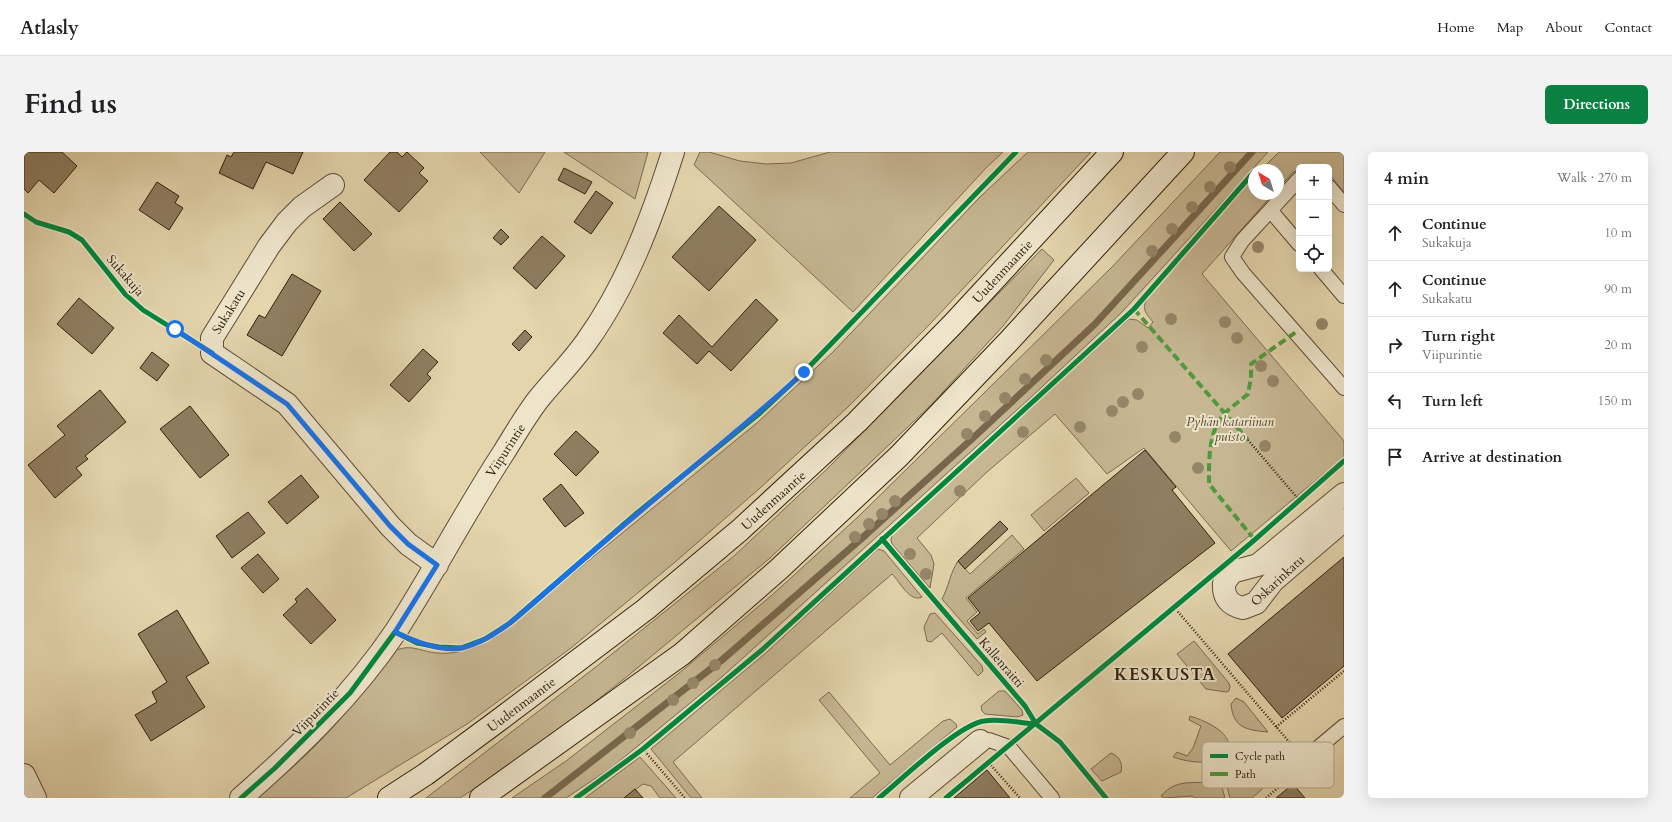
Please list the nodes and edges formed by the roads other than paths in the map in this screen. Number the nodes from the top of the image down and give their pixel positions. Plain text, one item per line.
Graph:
1 (673, 152) edge
2 (1112, 152) edge
3 (1183, 152) edge
4 (1296, 181) edge
5 (333, 185) dead end
6 (1332, 191) edge
7 (1344, 205) edge
8 (1271, 211) junction
9 (1296, 240) edge
10 (1324, 272) edge
11 (1344, 296) edge
12 (1344, 388) edge
13 (1344, 494) edge
14 (1344, 520) edge
15 (437, 565) junction
16 (1344, 726) edge
17 (980, 742) joint
18 (1326, 742) edge
19 (24, 775) edge
20 (35, 798) edge
21 (241, 798) edge
22 (389, 798) edge
23 (481, 798) edge
24 (911, 798) edge
25 (1052, 798) edge

1 - 15 main road, Viipurintie
2 - 22 main road, Uudenmaantie
3 - 23 main road
4 - 8 lane
5 - 15 main road, Sukakatu
6 - 7 lane
8 - 9 lane
8 - 12 lane
10 - 11 lane
13 - 14 main road, Oskarinkatu
15 - 21 main road, Viipurintie
16 - 18 lane
17 - 24 main road
17 - 25 lane
19 - 20 main road

